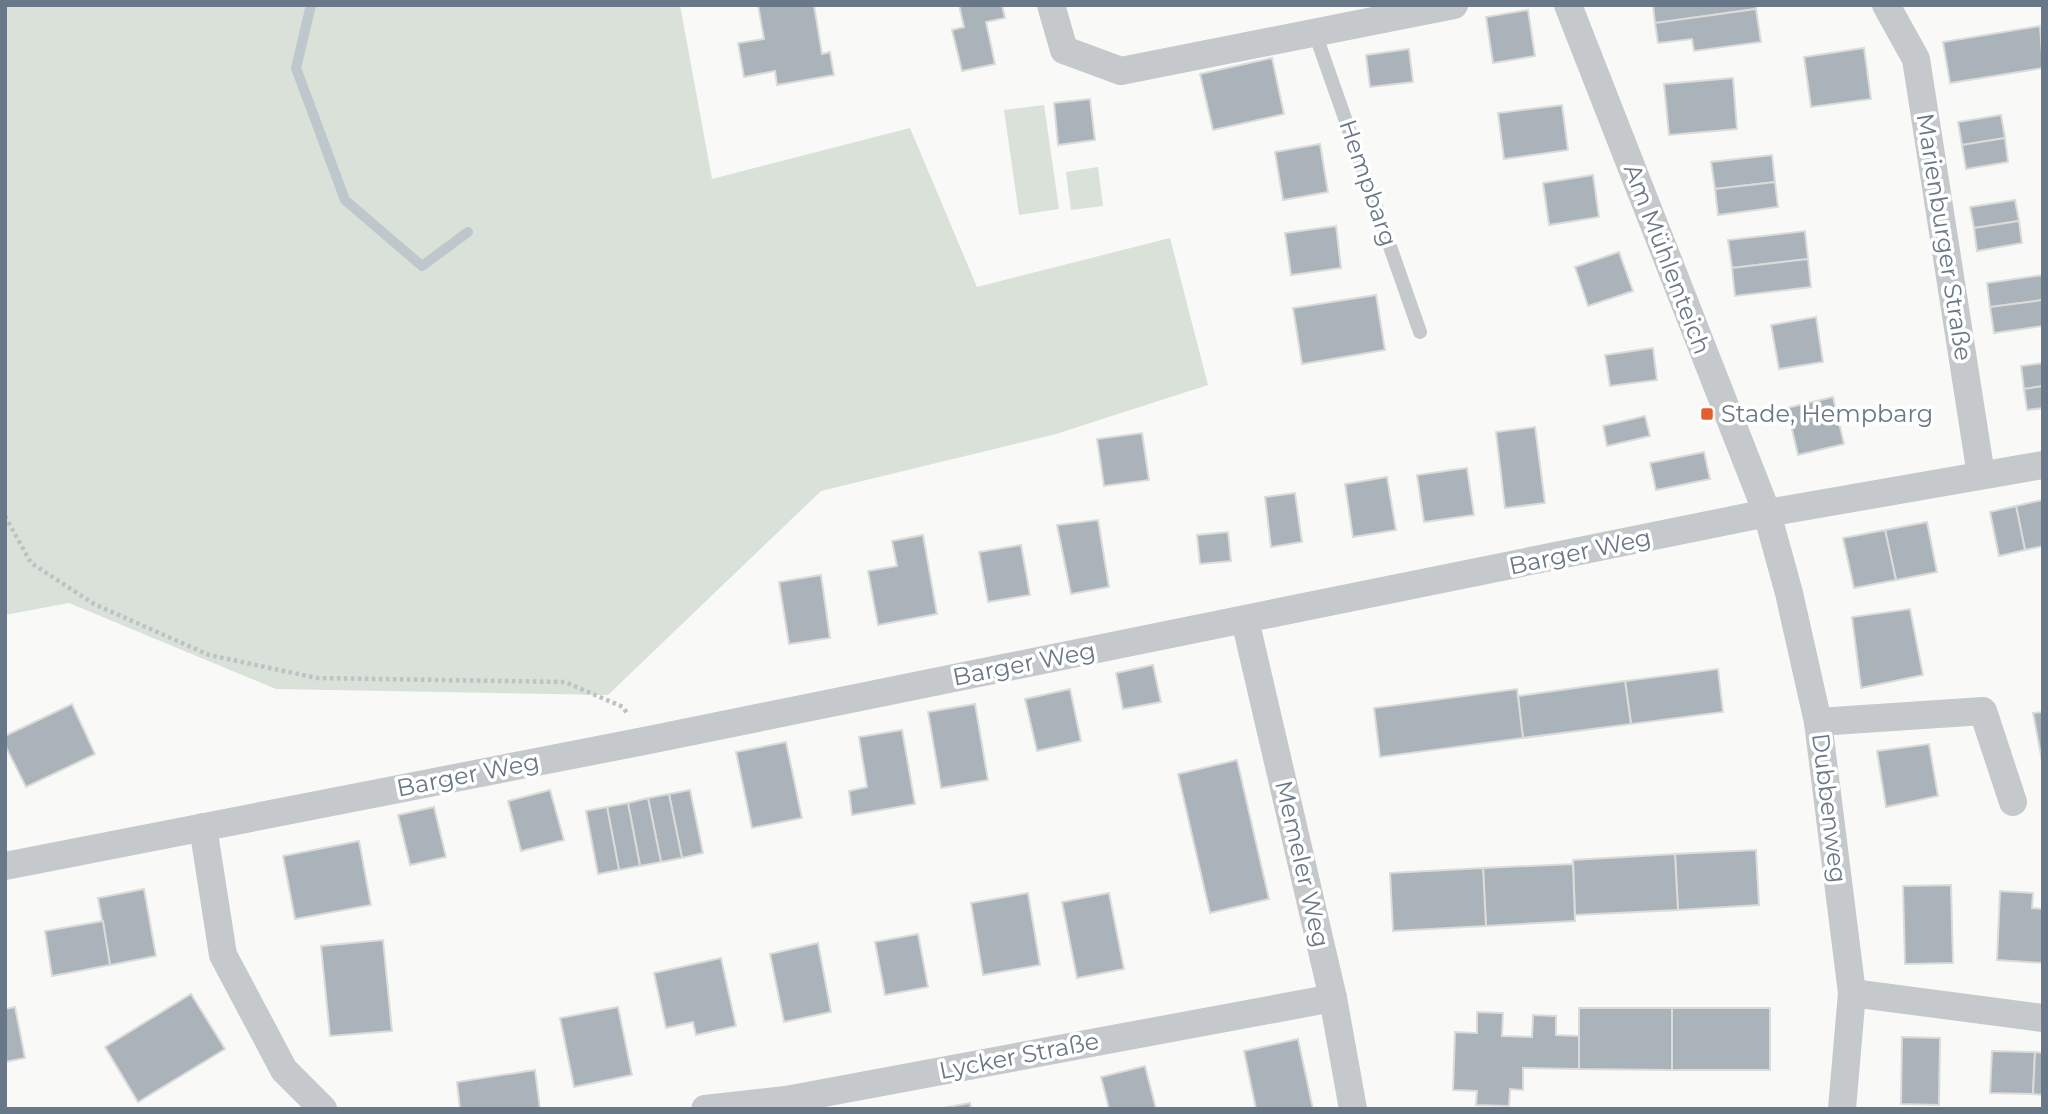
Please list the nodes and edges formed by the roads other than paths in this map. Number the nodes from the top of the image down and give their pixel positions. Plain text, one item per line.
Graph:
1 (1051, 5) edge
2 (1454, 5) edge
3 (1568, 5) edge
4 (1886, 5) edge
5 (1315, 33) junction
6 (1420, 332) dead end
7 (2043, 465) edge
8 (1981, 475) junction
9 (1767, 513) junction
10 (1245, 620) junction
11 (1818, 722) junction
12 (2013, 802) dead end
13 (203, 827) junction
14 (5, 866) edge
15 (1852, 993) junction
16 (1333, 998) junction
17 (2043, 1018) edge
18 (323, 1109) edge
19 (705, 1109) edge
20 (1353, 1109) edge
21 (1842, 1109) edge

1 - 5 street
2 - 5 street
3 - 9 street, Am Mühlenteich
4 - 8 street, Marienburger Straße
5 - 6 lane, Hempbarg
7 - 8 street, Barger Weg
8 - 9 street, Barger Weg
9 - 10 street, Barger Weg
9 - 11 street, Dubbenweg
10 - 13 street, Barger Weg
10 - 16 street, Memeler Weg
11 - 12 street
11 - 15 street, Dubbenweg
13 - 14 street, Barger Weg
13 - 18 street
15 - 17 street
15 - 21 street, Dubbenweg
16 - 19 street, Lycker Straße
16 - 20 street, Memeler Weg

